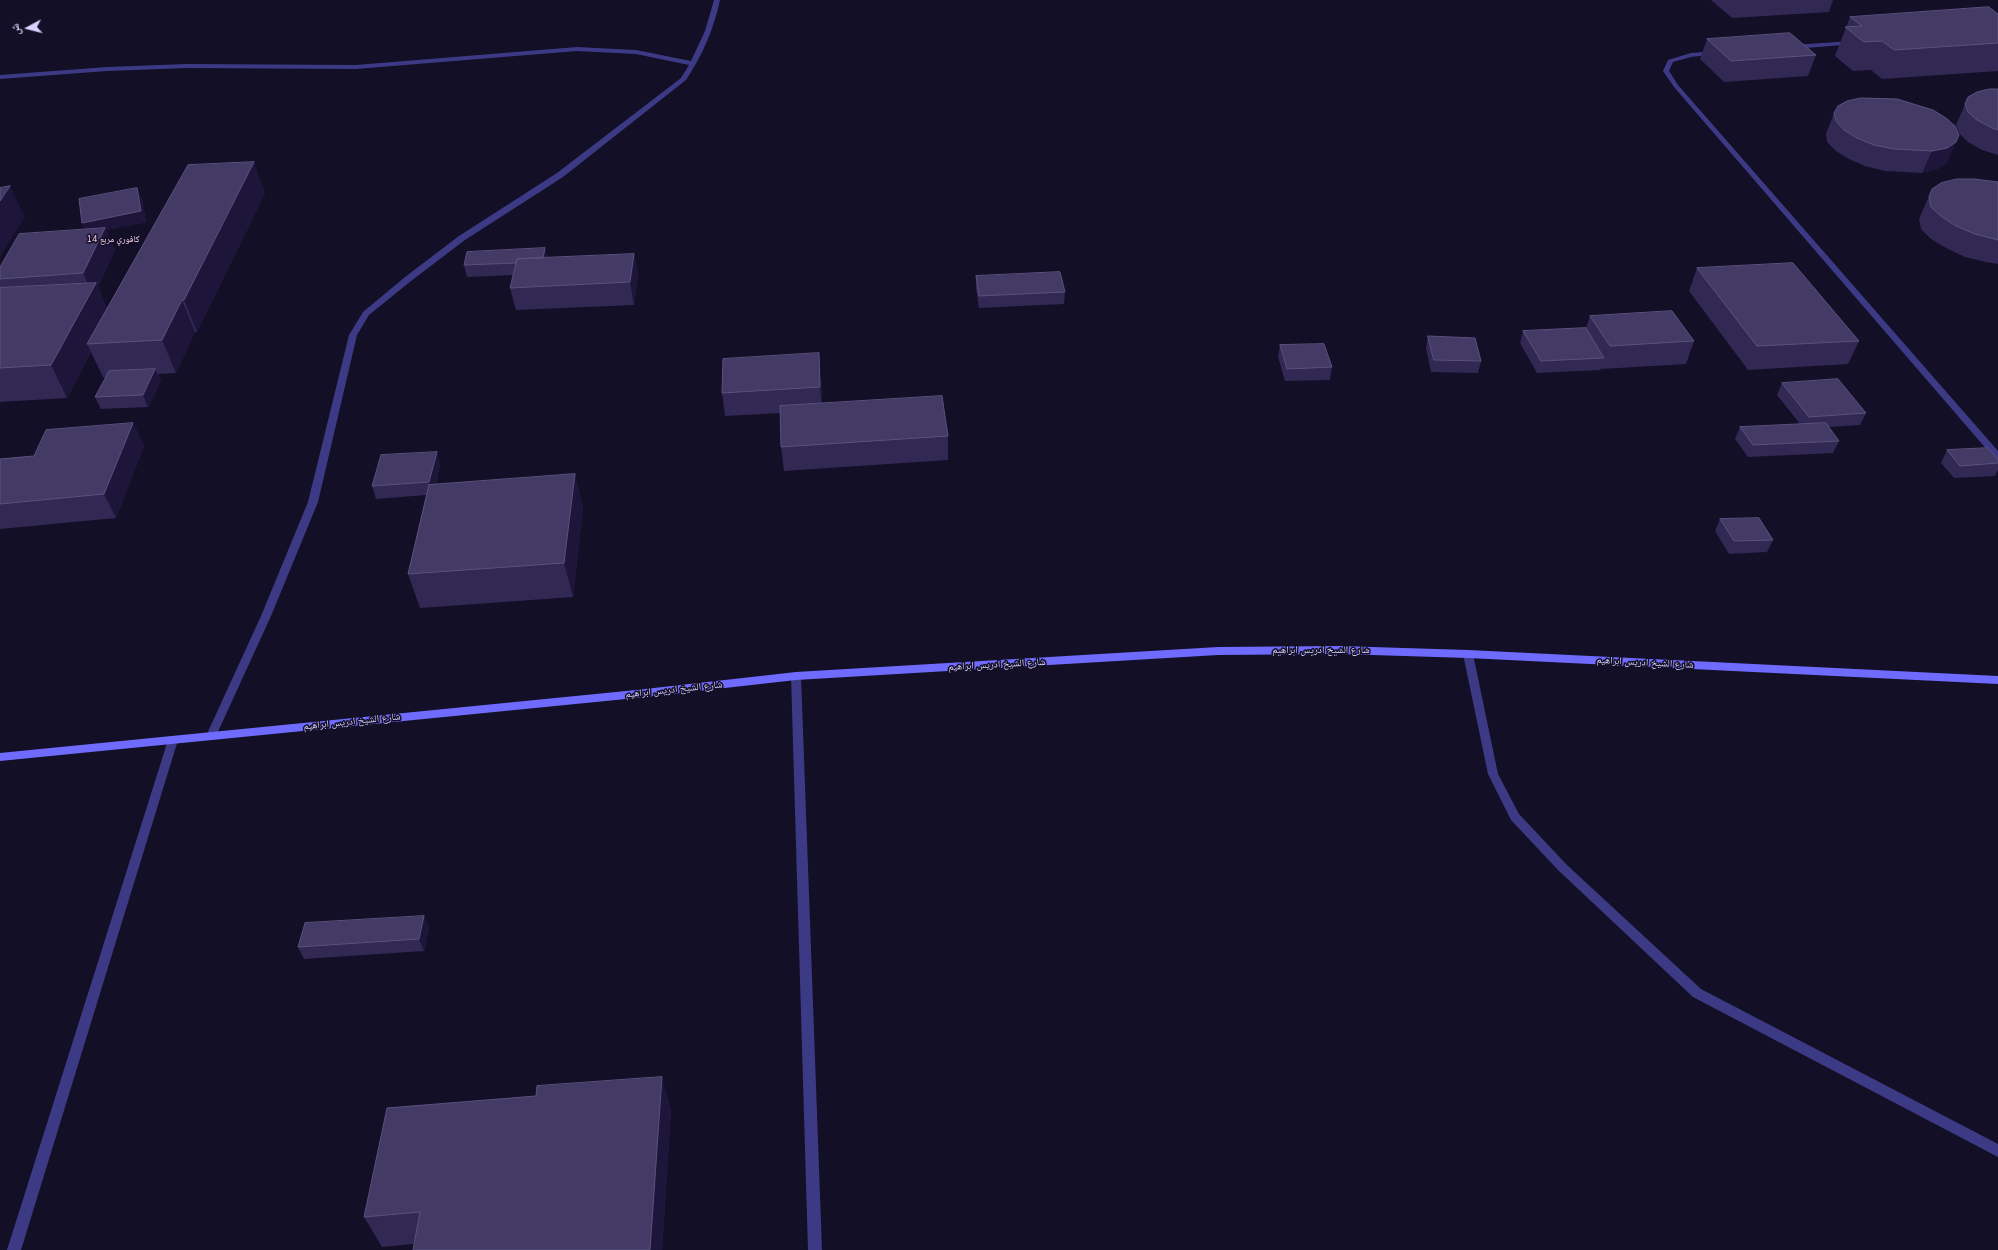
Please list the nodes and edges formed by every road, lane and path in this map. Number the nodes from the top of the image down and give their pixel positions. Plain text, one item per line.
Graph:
1 (717, 0) edge
2 (1858, 42) edge
3 (1786, 48) edge
4 (1722, 52) edge
5 (694, 64) junction
6 (0, 77) edge
7 (1998, 457) edge
8 (1468, 654) junction
9 (796, 676) junction
10 (1998, 680) edge
11 (210, 736) junction
12 (173, 740) junction
13 (0, 756) edge
14 (1998, 1151) edge
15 (14, 1250) edge
16 (815, 1250) edge

1 - 5 street
2 - 3 street
4 - 7 street
5 - 6 street
5 - 11 street
8 - 9 street, شارع الشيخ ادريس ابراهيم
8 - 10 street, شارع الشيخ ادريس ابراهيم
8 - 14 street
9 - 11 street, شارع الشيخ ادريس ابراهيم
9 - 16 street
11 - 12 street, شارع الشيخ ادريس ابراهيم
12 - 13 street, شارع الشيخ ادريس ابراهيم
12 - 15 street

